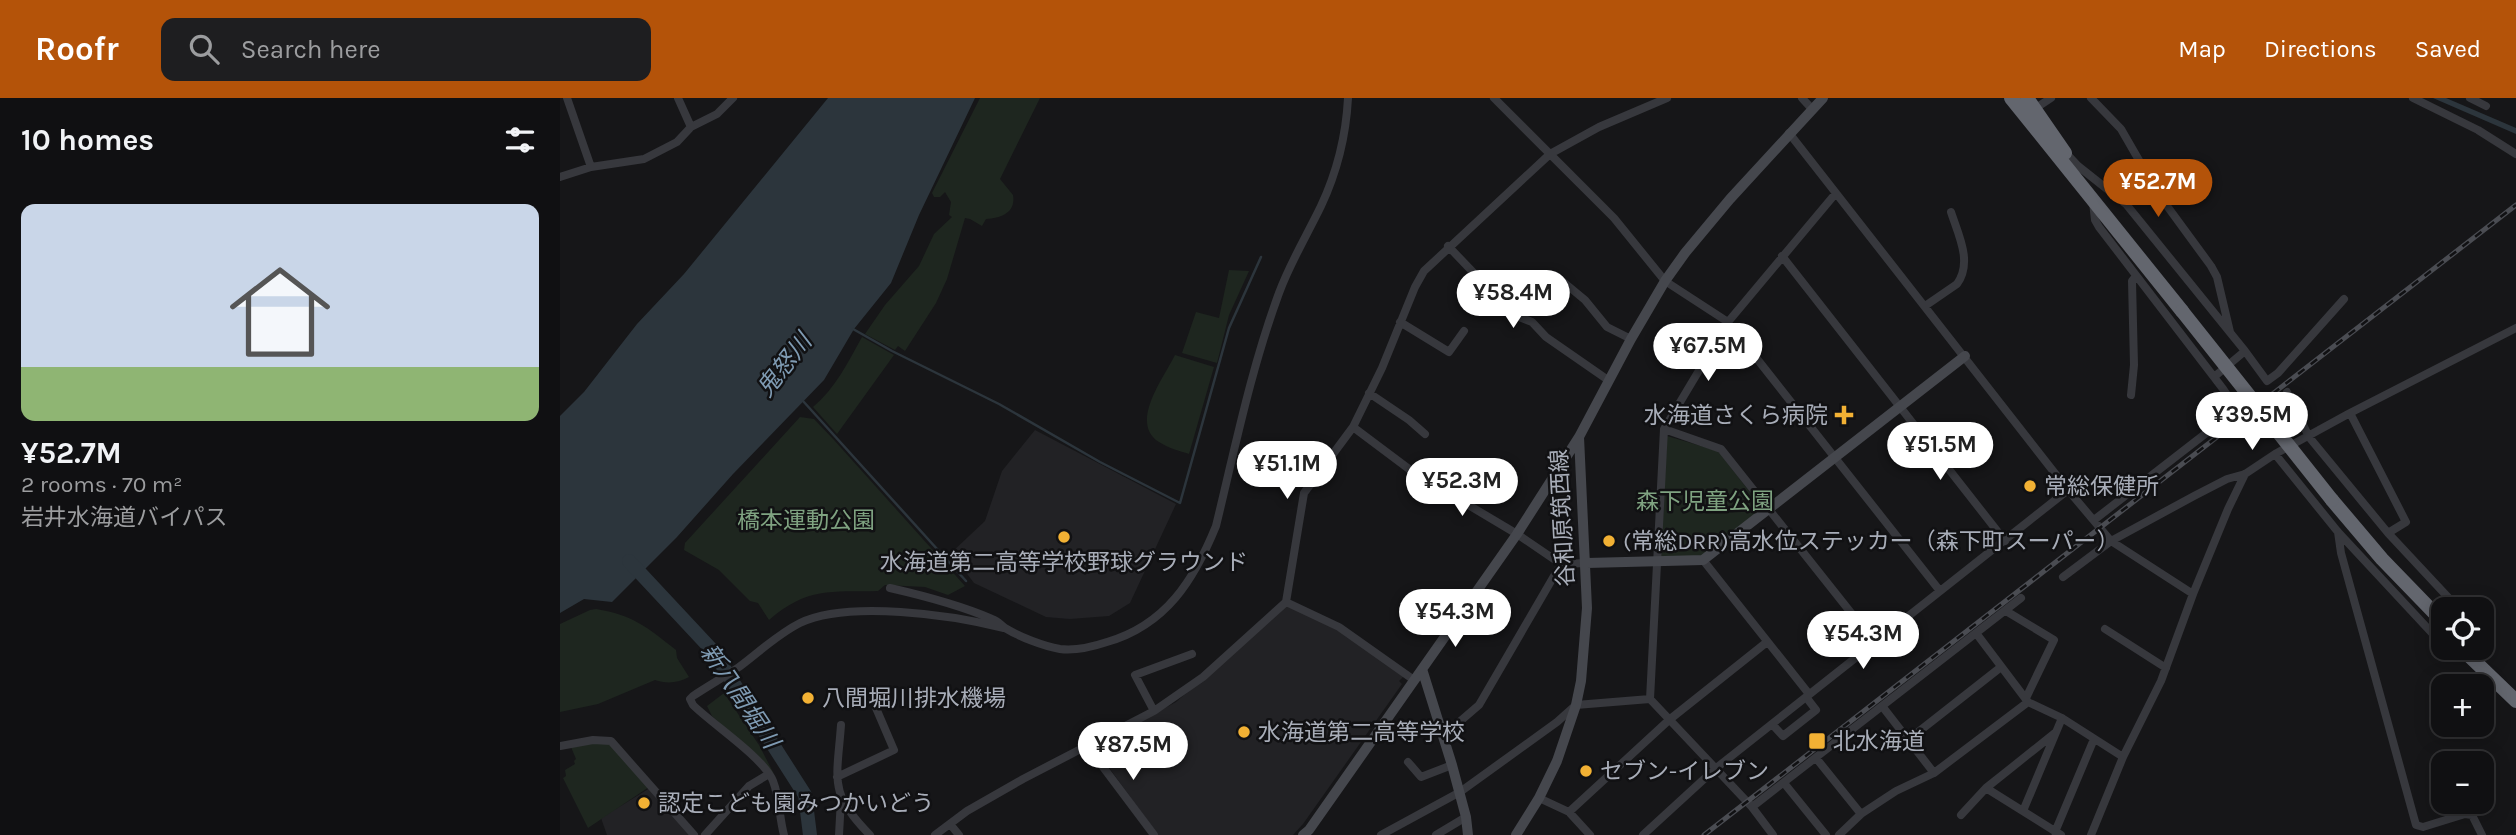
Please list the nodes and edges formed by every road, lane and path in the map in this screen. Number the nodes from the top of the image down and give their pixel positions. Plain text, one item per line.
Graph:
1 (567, 98) edge
2 (678, 98) edge
3 (733, 98) edge
4 (1348, 98) edge
5 (1494, 98) edge
6 (1667, 98) edge
7 (1802, 98) edge
8 (1823, 98) edge
9 (2011, 98) edge
10 (2051, 98) edge
11 (2091, 98) edge
12 (2413, 98) edge
13 (2470, 98) edge
14 (2486, 106) dead end
15 (2029, 108) edge
16 (1812, 109) junction
17 (691, 127) junction
18 (1789, 132) junction
19 (2062, 148) junction
20 (1550, 154) junction
21 (2516, 154) edge
22 (591, 167) junction
23 (560, 177) edge
24 (1836, 193) junction
25 (2092, 199) junction
26 (1951, 212) dead end
27 (2105, 215) junction
28 (1448, 246) junction
29 (1782, 256) junction
30 (1556, 276) dead end
31 (2136, 276) junction
32 (1665, 281) junction
33 (2344, 299) dead end
34 (1924, 306) junction
35 (1400, 322) junction
36 (1728, 322) junction
37 (2516, 328) edge
38 (1464, 331) dead end
39 (2231, 335) junction
40 (1631, 339) junction
41 (2245, 351) junction
42 (1965, 356) junction
43 (2214, 377) junction
44 (1608, 380) junction
45 (2287, 392) dead end
46 (1369, 393) junction
47 (2131, 395) dead end
48 (1899, 406) junction
49 (2350, 413) junction
50 (1353, 428) junction
51 (1664, 429) junction
52 (1425, 434) dead end
53 (1579, 437) junction
54 (2309, 437) junction
55 (2274, 454) junction
56 (1835, 457) junction
57 (2245, 474) junction
58 (2068, 489) junction
59 (1769, 510) junction
60 (2094, 520) junction
61 (2338, 532) junction
62 (2388, 533) junction
63 (1517, 534) junction
64 (2005, 541) junction
65 (2111, 541) junction
66 (1703, 560) junction
67 (1587, 563) junction
68 (1658, 563) junction
69 (1561, 564) junction
70 (2063, 577) dead end
71 (2404, 583) junction
72 (890, 588) dead end
73 (1940, 591) junction
74 (2193, 594) junction
75 (2448, 597) edge
76 (2021, 598) dead end
77 (1286, 602) junction
78 (2431, 610) edge
79 (2006, 611) junction
80 (2431, 614) edge
81 (1006, 629) junction
82 (2105, 629) dead end
83 (2431, 632) edge
84 (1976, 633) junction
85 (1767, 642) junction
86 (1875, 643) junction
87 (1192, 654) dead end
88 (2475, 660) edge
89 (2478, 660) edge
90 (2001, 667) junction
91 (2165, 668) junction
92 (1422, 669) junction
93 (1414, 680) junction
94 (2516, 689) edge
95 (1808, 696) junction
96 (1650, 699) junction
97 (2027, 700) junction
98 (873, 701) dead end
99 (2516, 701) edge
100 (1576, 705) junction
101 (1882, 706) junction
102 (1154, 711) junction
103 (2062, 718) junction
104 (1669, 720) junction
105 (1772, 724) junction
106 (841, 725) dead end
107 (2055, 733) junction
108 (1443, 736) junction
109 (2094, 739) junction
110 (1908, 740) junction
111 (560, 746) edge
112 (1088, 747) junction
113 (2123, 757) junction
114 (1816, 758) junction
115 (1408, 762) dead end
116 (1452, 765) junction
117 (1715, 769) junction
118 (1934, 773) junction
119 (769, 774) junction
120 (837, 777) junction
121 (1784, 783) junction
122 (1986, 788) junction
123 (1460, 792) junction
124 (1539, 798) junction
125 (841, 799) junction
126 (1752, 807) junction
127 (2023, 811) junction
128 (1569, 812) junction
129 (1861, 814) junction
130 (1961, 815) dead end
131 (1466, 817) junction
132 (950, 824) junction
133 (1308, 833) edge
134 (2058, 833) edge
135 (694, 835) edge
136 (705, 835) edge
137 (784, 835) edge
138 (839, 835) edge
139 (870, 835) edge
140 (935, 835) edge
141 (959, 835) edge
142 (1154, 835) edge
143 (1381, 835) edge
144 (1436, 835) edge
145 (1468, 835) edge
146 (1516, 835) edge
147 (1590, 835) edge
148 (1643, 835) edge
149 (1773, 835) edge
150 (1826, 835) edge
151 (1839, 835) edge
152 (2091, 835) edge
153 (2483, 835) edge

1 - 22 street
2 - 17 street
3 - 17 street
4 - 81 street
5 - 20 street
6 - 20 street
7 - 16 street
8 - 16 street, 谷和原筑西線
9 - 15 highway
10 - 15 street
11 - 39 street
12 - 21 street
13 - 14 street
15 - 19 highway
15 - 25 highway
16 - 18 street, 谷和原筑西線
17 - 22 street
18 - 24 street
18 - 32 street, 谷和原筑西線
19 - 27 highway
19 - 39 street
20 - 28 street
20 - 32 street
22 - 23 street
24 - 29 street
24 - 34 street
25 - 27 highway
25 - 31 street
26 - 34 street
27 - 71 highway, bridge
28 - 35 street
28 - 44 street
29 - 36 street
29 - 48 street
30 - 40 street
31 - 43 street
31 - 47 street
32 - 36 street
32 - 40 street, 谷和原筑西線
33 - 41 street
34 - 42 street
35 - 38 street
35 - 46 street
36 - 51 street
36 - 56 street
37 - 49 street
39 - 41 street
40 - 44 street, 谷和原筑西線
41 - 43 street
42 - 48 street
42 - 58 street
43 - 60 street
44 - 53 street, 谷和原筑西線
45 - 54 street
46 - 50 street
46 - 52 street
48 - 56 street
48 - 64 street
49 - 54 street
49 - 62 street
50 - 63 street
50 - 77 street
51 - 59 street
51 - 68 street
53 - 63 street
53 - 67 street, 谷和原筑西線
54 - 55 street
54 - 62 street
55 - 57 street
55 - 61 street
56 - 59 street
56 - 73 street
57 - 65 street
57 - 74 street
58 - 60 street
58 - 64 street
59 - 66 street
59 - 86 street
60 - 65 street
61 - 83 street
61 - 153 street
62 - 75 street
63 - 69 street
63 - 92 street
64 - 73 street
65 - 70 street
65 - 74 street
66 - 68 street
66 - 85 street
67 - 68 street
67 - 69 street
67 - 100 street, 谷和原筑西線
68 - 96 street
69 - 108 street
71 - 78 highway
71 - 80 highway
72 - 81 street
73 - 86 street
74 - 91 street
76 - 79 street
77 - 93 street
77 - 102 street
79 - 84 street
79 - 97 street
81 - 119 street
82 - 91 street
84 - 90 street
84 - 101 street
85 - 95 street
85 - 104 street
86 - 95 street
87 - 102 street
88 - 99 highway
89 - 94 highway
90 - 97 street
90 - 110 street
91 - 113 street
92 - 93 street
92 - 108 street
93 - 133 street
95 - 105 street
95 - 105 street
96 - 100 street
96 - 104 street
97 - 103 street
97 - 118 street
98 - 120 street
100 - 123 street
100 - 124 street, 谷和原筑西線
101 - 110 street
101 - 114 street
102 - 112 street
103 - 107 street
103 - 109 street
104 - 117 street
104 - 128 street
105 - 117 street
106 - 120 street
107 - 122 street
107 - 127 street
108 - 116 street
109 - 113 street
109 - 134 street
110 - 118 street
111 - 135 street
112 - 132 street
112 - 142 street
113 - 152 street
114 - 121 street
114 - 129 street
115 - 116 street
116 - 123 street
117 - 126 street
117 - 148 street
118 - 129 street
119 - 136 street
119 - 137 street
120 - 125 street
121 - 126 street
121 - 150 street
122 - 127 street
122 - 130 street
123 - 131 street
123 - 143 street
124 - 128 street
124 - 146 street, 谷和原筑西線
125 - 138 street
125 - 139 street
126 - 149 street
127 - 134 street
128 - 147 street
129 - 151 street
131 - 144 street
131 - 145 street
132 - 140 street
132 - 141 street

